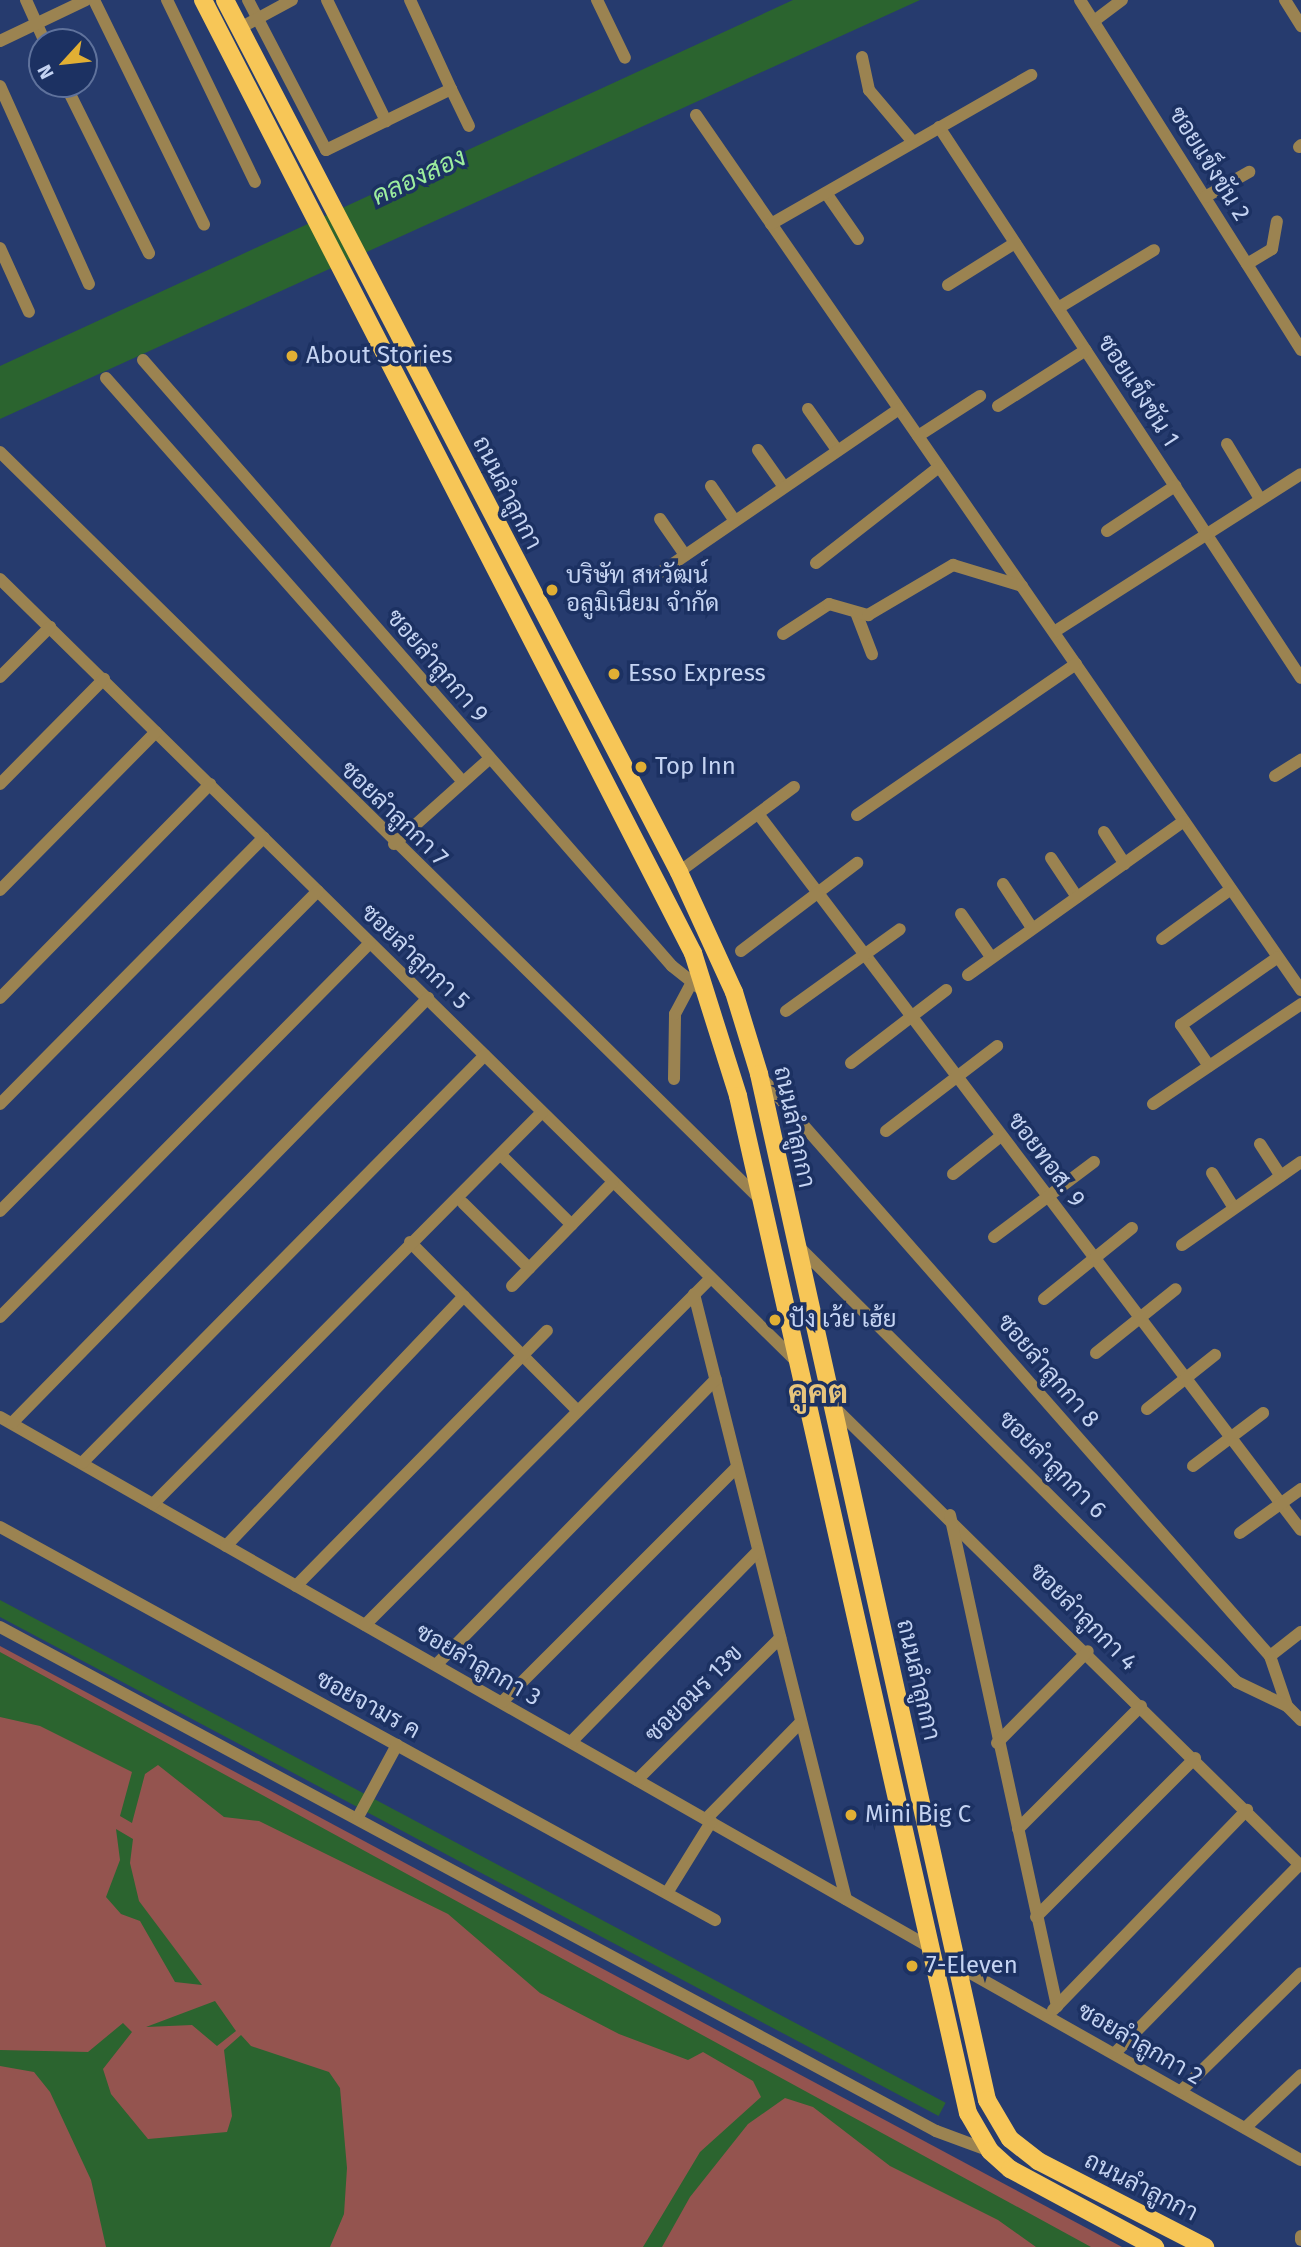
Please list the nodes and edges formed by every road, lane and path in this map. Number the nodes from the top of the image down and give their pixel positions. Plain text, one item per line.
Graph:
1 (26, 0) edge
2 (86, 0) edge
3 (94, 0) edge
4 (167, 0) edge
5 (203, 0) edge
6 (225, 0) edge
7 (248, 0) edge
8 (292, 0) edge
9 (327, 0) edge
10 (410, 0) edge
11 (597, 0) edge
12 (1080, 0) edge
13 (1122, 0) edge
14 (1285, 0) edge
15 (257, 18) junction
16 (1094, 21) junction
17 (37, 24) junction
18 (1301, 26) edge
19 (39, 28) edge
20 (240, 28) junction
21 (0, 41) edge
22 (862, 57) dead end
23 (625, 58) dead end
24 (1031, 75) dead end
25 (0, 86) edge
26 (451, 89) junction
27 (72, 98) edge
28 (696, 115) dead end
29 (386, 121) junction
30 (469, 126) dead end
31 (939, 127) junction
32 (914, 142) junction
33 (1249, 172) dead end
34 (255, 182) dead end
35 (826, 192) junction
36 (1205, 197) junction
37 (1277, 221) dead end
38 (771, 223) junction
39 (204, 225) dead end
40 (858, 239) dead end
41 (1015, 243) junction
42 (0, 248) edge
43 (1154, 250) dead end
44 (149, 253) dead end
45 (1247, 264) junction
46 (89, 284) dead end
47 (947, 285) dead end
48 (1058, 308) junction
49 (29, 312) dead end
50 (1301, 349) edge
51 (1086, 351) junction
52 (144, 360) dead end
53 (106, 379) dead end
54 (980, 396) dead end
55 (998, 406) dead end
56 (808, 409) dead end
57 (899, 409) junction
58 (918, 436) junction
59 (1227, 444) dead end
60 (758, 450) dead end
61 (836, 450) junction
62 (0, 452) edge
63 (939, 467) junction
64 (1301, 474) edge
65 (711, 486) dead end
66 (784, 486) junction
67 (1175, 486) junction
68 (1260, 499) junction
69 (660, 519) dead end
70 (735, 521) junction
71 (1107, 531) dead end
72 (1206, 534) junction
73 (685, 555) junction
74 (816, 563) dead end
75 (661, 572) dead end
76 (0, 579) edge
77 (1022, 586) junction
78 (857, 615) junction
79 (50, 627) junction
80 (1054, 632) junction
81 (783, 634) dead end
82 (872, 654) dead end
83 (1076, 664) junction
84 (0, 677) edge
85 (1301, 678) edge
86 (104, 679) junction
87 (156, 732) junction
88 (489, 759) junction
89 (1301, 760) edge
90 (1275, 776) dead end
91 (463, 782) junction
92 (0, 784) edge
93 (210, 785) junction
94 (794, 787) dead end
95 (635, 790) junction
96 (616, 802) junction
97 (759, 814) junction
98 (857, 815) dead end
99 (1184, 821) junction
100 (1104, 832) dead end
101 (264, 837) junction
102 (394, 844) junction
103 (1051, 858) dead end
104 (857, 863) dead end
105 (1125, 864) junction
106 (680, 872) junction
107 (1003, 884) dead end
108 (1231, 889) junction
109 (0, 890) edge
110 (318, 891) junction
111 (818, 892) junction
112 (1077, 897) junction
113 (961, 914) dead end
114 (1032, 928) junction
115 (900, 929) dead end
116 (1162, 939) dead end
117 (370, 943) junction
118 (741, 951) dead end
119 (864, 956) junction
120 (991, 957) junction
121 (1278, 957) junction
122 (968, 975) dead end
123 (699, 988) junction
124 (946, 990) dead end
125 (1301, 990) edge
126 (0, 998) edge
127 (428, 998) junction
128 (1301, 1004) edge
129 (786, 1010) dead end
130 (911, 1017) junction
131 (997, 1046) dead end
132 (485, 1055) junction
133 (851, 1063) dead end
134 (1209, 1066) junction
135 (759, 1074) junction
136 (957, 1077) junction
137 (674, 1079) dead end
138 (0, 1104) edge
139 (1153, 1104) dead end
140 (542, 1112) junction
141 (886, 1131) dead end
142 (1001, 1136) junction
143 (1260, 1144) dead end
144 (504, 1158) dead end
145 (1301, 1162) edge
146 (1094, 1163) dead end
147 (1212, 1173) dead end
148 (953, 1174) dead end
149 (1281, 1176) junction
150 (612, 1182) junction
151 (1047, 1197) junction
152 (762, 1202) junction
153 (463, 1203) dead end
154 (1234, 1208) junction
155 (0, 1211) edge
156 (572, 1225) junction
157 (1132, 1228) dead end
158 (994, 1237) dead end
159 (410, 1242) junction
160 (794, 1242) junction
161 (1182, 1245) dead end
162 (1094, 1259) junction
163 (529, 1268) junction
164 (710, 1279) junction
165 (512, 1286) dead end
166 (1176, 1289) dead end
167 (694, 1294) junction
168 (464, 1296) junction
169 (1044, 1298) dead end
170 (0, 1317) edge
171 (1139, 1318) junction
172 (547, 1331) dead end
173 (1096, 1353) dead end
174 (1215, 1354) dead end
175 (525, 1356) junction
176 (800, 1365) junction
177 (716, 1379) junction
178 (1185, 1379) junction
179 (830, 1403) junction
180 (1147, 1409) dead end
181 (578, 1411) junction
182 (1264, 1413) dead end
183 (6, 1420) edge
184 (1229, 1437) junction
185 (82, 1463) junction
186 (1193, 1466) dead end
187 (737, 1467) junction
188 (1301, 1489) edge
189 (1280, 1503) junction
190 (153, 1504) junction
191 (950, 1515) junction
192 (0, 1527) edge
193 (1301, 1530) edge
194 (1240, 1533) dead end
195 (226, 1546) junction
196 (758, 1551) junction
197 (296, 1586) junction
198 (365, 1625) junction
199 (0, 1627) edge
200 (1301, 1633) edge
201 (780, 1638) junction
202 (1088, 1651) junction
203 (1270, 1656) junction
204 (436, 1665) junction
205 (502, 1702) junction
206 (1141, 1706) junction
207 (1287, 1706) junction
208 (1301, 1720) edge
209 (800, 1723) junction
210 (571, 1742) junction
211 (997, 1742) junction
212 (397, 1745) junction
213 (1195, 1758) junction
214 (638, 1780) junction
215 (1247, 1810) junction
216 (361, 1811) junction
217 (708, 1821) junction
218 (1018, 1829) junction
219 (1300, 1865) edge
220 (667, 1893) junction
221 (846, 1899) junction
222 (1036, 1917) junction
223 (715, 1920) dead end
224 (934, 1949) junction
225 (958, 1966) junction
226 (1301, 1973) edge
227 (1052, 2011) junction
228 (1115, 2053) junction
229 (1301, 2074) edge
230 (1181, 2091) junction
231 (1245, 2128) junction
232 (990, 2151) junction
233 (1301, 2160) edge
234 (1154, 2247) edge
235 (1205, 2247) edge

1 - 17 street
2 - 17 street
3 - 39 street
4 - 34 street
5 - 96 main road, ถนนลำลูกกา
6 - 20 main road, ถนนลำลูกกา
7 - 15 street
8 - 15 street
9 - 29 street
10 - 26 street
11 - 23 street
12 - 16 street, ซอยแข็งขัน 2
13 - 16 street
14 - 18 street
15 - 20 street
15 - 29 street
16 - 36 street, ซอยแข็งขัน 2
17 - 19 street
17 - 21 street
20 - 95 main road, ถนนลำลูกกา
22 - 32 street
24 - 31 street
25 - 46 street
26 - 29 street
26 - 30 street
27 - 44 street
28 - 38 street
31 - 32 street
31 - 41 street, ซอยแข็งขัน 1
32 - 35 street
33 - 36 street
35 - 38 street
35 - 40 street
36 - 45 street, ซอยแข็งขัน 2
37 - 45 street
38 - 57 street
41 - 47 street
41 - 48 street, ซอยแข็งขัน 1
42 - 49 street
43 - 48 street
45 - 50 street, ซอยแข็งขัน 2
48 - 51 street, ซอยแข็งขัน 1
51 - 55 street
51 - 67 street, ซอยแข็งขัน 1
52 - 88 street, ซอยลำลูกกา 9
53 - 91 street
54 - 58 street
56 - 61 street
57 - 58 street
57 - 61 street
58 - 63 street
59 - 68 street
60 - 66 street
61 - 66 street
62 - 102 street, ซอยลำลูกกา 7
63 - 74 street
63 - 77 street
64 - 68 street
65 - 70 street
66 - 70 street
67 - 71 street
67 - 72 street, ซอยแข็งขัน 1
68 - 72 street
69 - 73 street
70 - 73 street
72 - 80 street
72 - 85 street, ซอยแข็งขัน 1
73 - 75 street
76 - 79 street, ซอยลำลูกกา 5
77 - 78 street
77 - 80 street
78 - 81 street
78 - 82 street
79 - 84 street
79 - 86 street, ซอยลำลูกกา 5
80 - 83 street
83 - 98 street
83 - 99 street
86 - 87 street, ซอยลำลูกกา 5
86 - 92 street
87 - 93 street, ซอยลำลูกกา 5
87 - 109 street
88 - 91 street
88 - 123 street, ซอยลำลูกกา 9
89 - 90 street
91 - 102 street
93 - 101 street, ซอยลำลูกกา 5
93 - 126 street
94 - 97 street
95 - 96 main road
95 - 106 main road, ถนนลำลูกกา
96 - 123 main road, ถนนลำลูกกา
97 - 106 street
97 - 111 street, ซอยทอส. 9
99 - 105 street
99 - 108 street
100 - 105 street
101 - 110 street, ซอยลำลูกกา 5
101 - 138 street
102 - 152 street, ซอยลำลูกกา 7
103 - 112 street
104 - 111 street
105 - 112 street
106 - 135 main road, ถนนลำลูกกา
107 - 114 street
108 - 116 street
108 - 121 street
110 - 117 street, ซอยลำลูกกา 5
110 - 155 street
111 - 118 street
111 - 119 street, ซอยทอส. 9
112 - 114 street
113 - 120 street
114 - 120 street
115 - 119 street
117 - 127 street, ซอยลำลูกกา 5
117 - 170 street
119 - 129 street
119 - 130 street, ซอยทอส. 9
120 - 122 street
121 - 125 street
121 - 134 street
123 - 137 street
123 - 152 main road, ถนนลำลูกกา
124 - 130 street
127 - 132 street, ซอยลำลูกกา 5
127 - 183 street
128 - 134 street
130 - 133 street
130 - 136 street, ซอยทอส. 9
131 - 136 street
132 - 140 street, ซอยลำลูกกา 5
132 - 185 street
134 - 139 street
135 - 160 main road, ถนนลำลูกกา
135 - 203 street, ซอยลำลูกกา 8
136 - 141 street
136 - 142 street, ซอยทอส. 9
140 - 150 street, ซอยลำลูกกา 5
140 - 159 street
142 - 148 street
142 - 151 street, ซอยทอส. 9
143 - 149 street
144 - 156 street
145 - 149 street
146 - 151 street
147 - 154 street
149 - 154 street
150 - 156 street
150 - 164 street, ซอยลำลูกกา 5
151 - 158 street
151 - 162 street, ซอยทอส. 9
152 - 176 main road, ถนนลำลูกกา
153 - 163 street
154 - 161 street
156 - 163 street
157 - 162 street
159 - 168 street
159 - 190 street
160 - 179 main road, ถนนลำลูกกา
160 - 207 street, ซอยลำลูกกา 6
162 - 169 street
162 - 171 street, ซอยทอส. 9
163 - 165 street
164 - 167 street
164 - 176 street, ซอยลำลูกกา 5
166 - 171 street
167 - 177 street
167 - 181 street
168 - 175 street
168 - 195 street
171 - 173 street
171 - 178 street, ซอยทอส. 9
172 - 175 street
174 - 178 street
175 - 181 street
175 - 197 street
176 - 224 main road, ถนนลำลูกกา
177 - 187 street
177 - 204 street
178 - 180 street
178 - 184 street, ซอยทอส. 9
179 - 191 street, ซอยลำลูกกา 4
179 - 225 main road, ถนนลำลูกกา
181 - 198 street
182 - 184 street
183 - 185 street, ซอยลำลูกกา 3
184 - 186 street
184 - 189 street, ซอยทอส. 9
185 - 190 street, ซอยลำลูกกา 3
187 - 196 street
187 - 205 street
188 - 189 street
189 - 193 street, ซอยทอส. 9
189 - 194 street
190 - 195 street, ซอยลำลูกกา 3
191 - 202 street, ซอยลำลูกกา 4
191 - 211 street
192 - 212 street, ซอยจามร ค
195 - 197 street, ซอยลำลูกกา 3
196 - 201 street
196 - 210 street
197 - 198 street, ซอยลำลูกกา 3
198 - 204 street, ซอยลำลูกกา 3
199 - 216 street
200 - 203 street
201 - 209 street
201 - 214 street, ซอยอมร 13ข
202 - 206 street, ซอยลำลูกกา 4
202 - 211 street
203 - 207 street, ซอยลำลูกกา 8
204 - 205 street, ซอยลำลูกกา 3
205 - 210 street, ซอยลำลูกกา 3
206 - 213 street, ซอยลำลูกกา 4
206 - 218 street
207 - 208 street
209 - 217 street
209 - 221 street
210 - 214 street, ซอยลำลูกกา 3
211 - 218 street
212 - 216 street
212 - 220 street, ซอยจามร ค
213 - 215 street, ซอยลำลูกกา 4
213 - 222 street
214 - 217 street, ซอยลำลูกกา 3
215 - 219 street, ซอยลำลูกกา 4
215 - 227 street
216 - 232 street
217 - 220 street
217 - 221 street, ซอยลำลูกกา 3
218 - 222 street
219 - 228 street
220 - 223 street, ซอยจามร ค
221 - 224 street, ซอยลำลูกกา 3
222 - 227 street
224 - 232 main road, ถนนลำลูกกา
225 - 227 street, ซอยลำลูกกา 2
225 - 235 main road, ถนนลำลูกกา
226 - 230 street
227 - 228 street, ซอยลำลูกกา 2
228 - 230 street, ซอยลำลูกกา 2
229 - 231 street
230 - 231 street, ซอยลำลูกกา 2
231 - 233 street, ซอยลำลูกกา 2
232 - 234 main road, ถนนลำลูกกา

